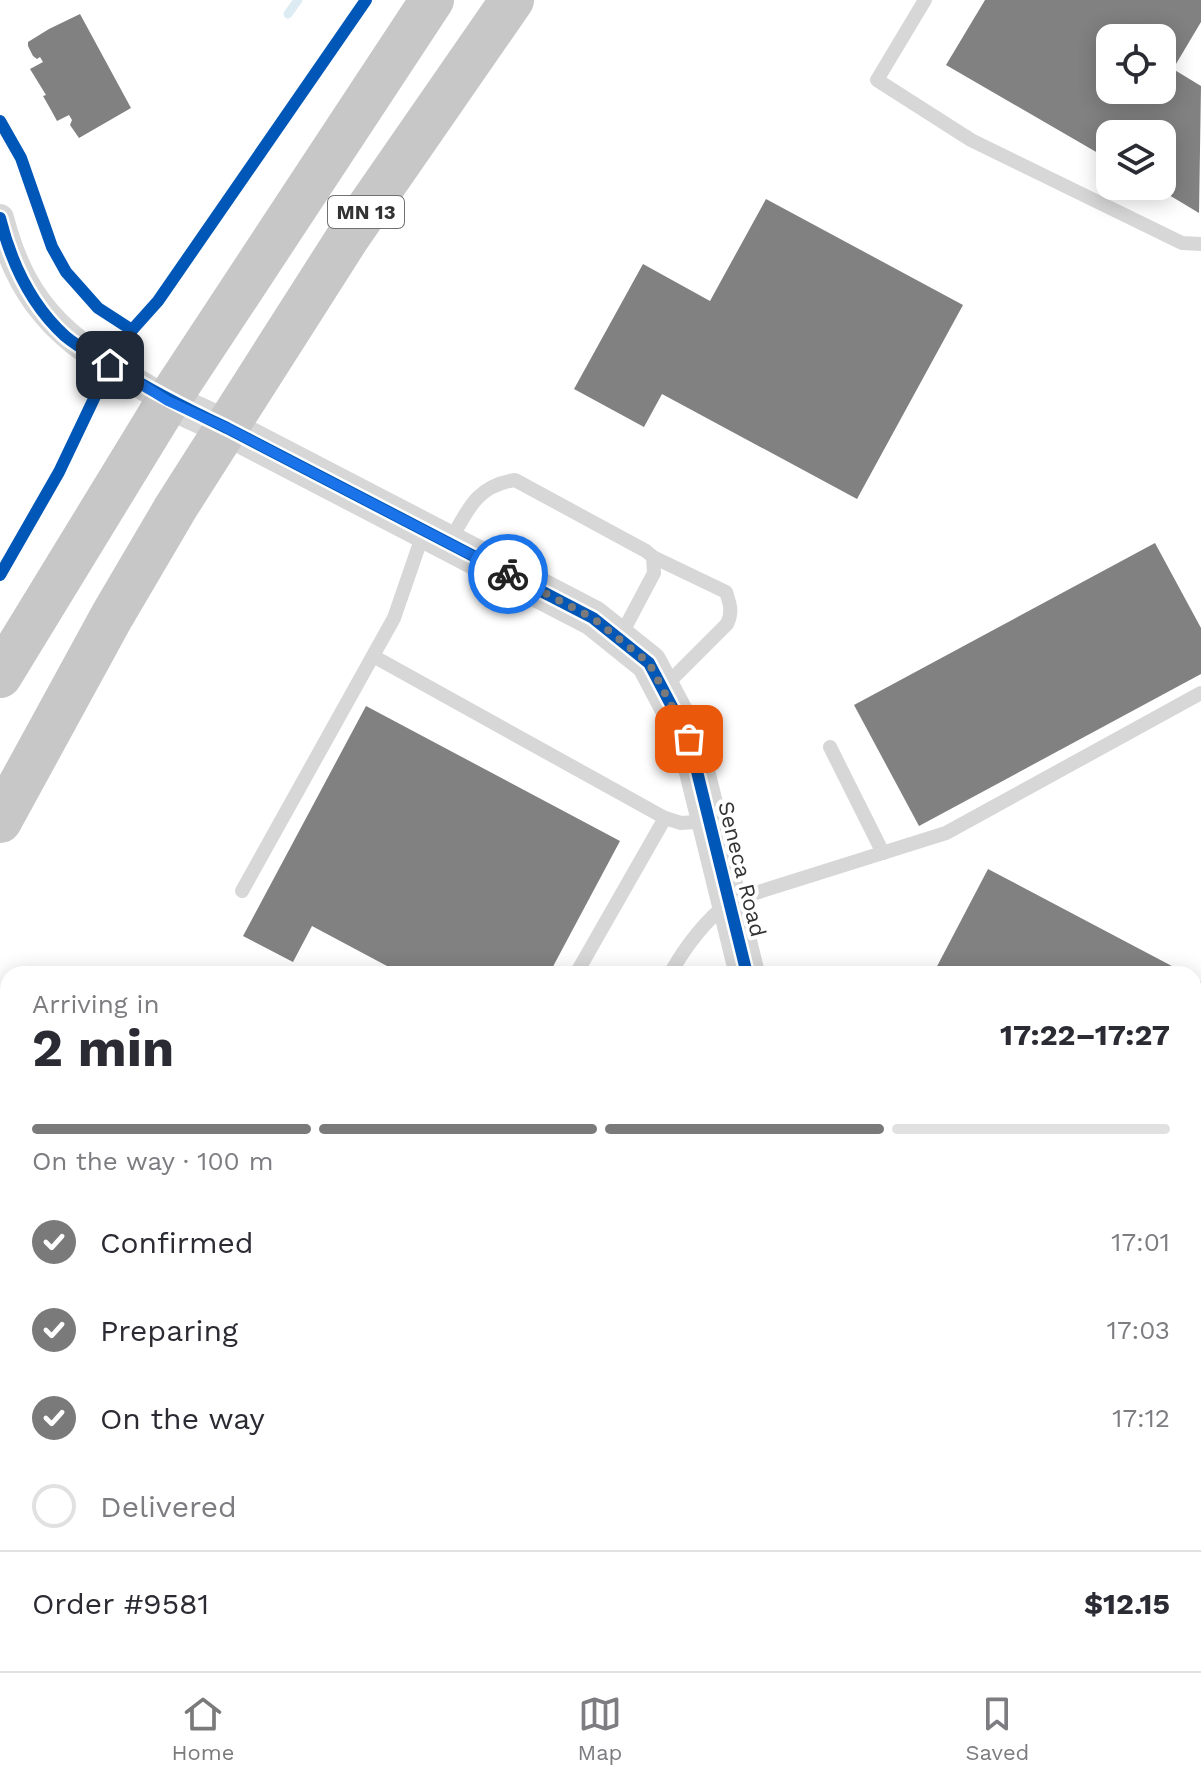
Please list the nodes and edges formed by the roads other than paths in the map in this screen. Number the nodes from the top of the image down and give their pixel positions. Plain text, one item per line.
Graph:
1 (432, 0) edge
2 (512, 0) edge
3 (925, 0) edge
4 (0, 218) edge
5 (1201, 244) edge
6 (168, 401) junction
7 (227, 428) junction
8 (436, 537) junction
9 (653, 557) junction
10 (619, 639) junction
11 (373, 656) junction
12 (0, 676) edge
13 (662, 689) junction
14 (1201, 693) edge
15 (830, 747) dead end
16 (665, 818) junction
17 (0, 821) edge
18 (710, 821) junction
19 (883, 853) junction
20 (242, 891) dead end
21 (730, 901) junction
22 (581, 966) edge
23 (674, 966) edge
24 (745, 966) edge

1 - 6 highway, MN 13
2 - 7 highway, MN 13
3 - 5 lane
4 - 6 street
6 - 7 street, Seneca Road
6 - 12 highway, MN 13
7 - 8 street, Seneca Road
7 - 17 highway, MN 13
8 - 9 lane
8 - 10 street, Seneca Road
8 - 11 lane
9 - 10 lane
9 - 13 lane
10 - 13 street, Seneca Road
11 - 16 lane
11 - 20 lane
13 - 18 street, Seneca Road
14 - 19 lane
15 - 19 lane
16 - 18 lane
16 - 22 lane
18 - 21 street, Seneca Road
19 - 21 lane
21 - 23 lane
21 - 24 street, Seneca Road

